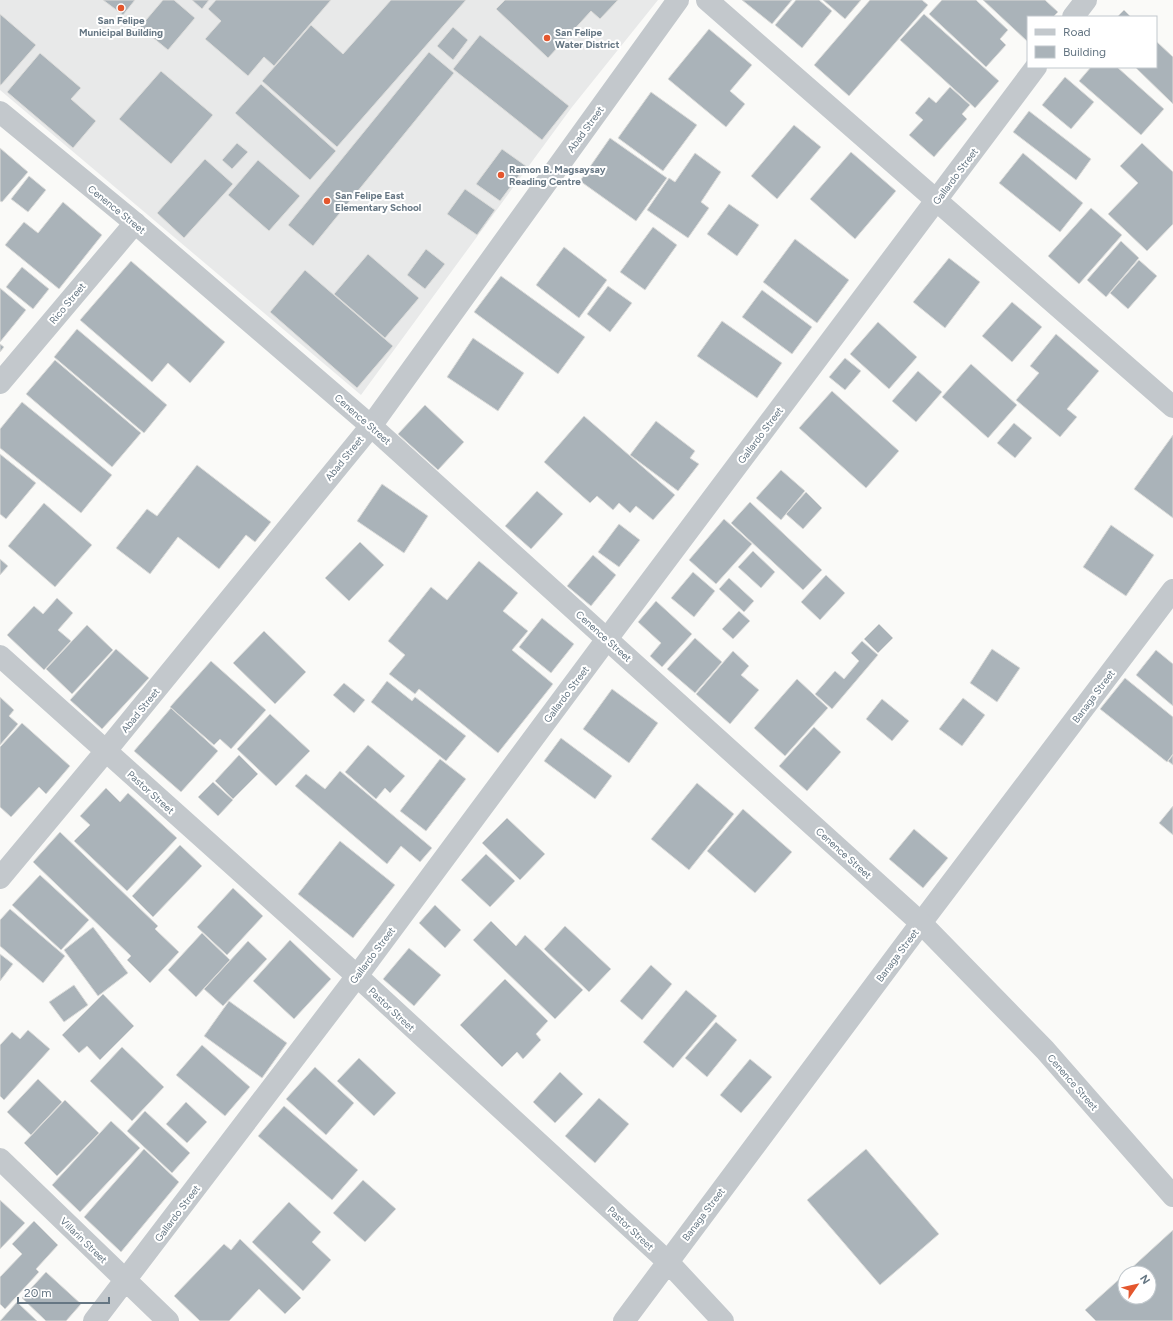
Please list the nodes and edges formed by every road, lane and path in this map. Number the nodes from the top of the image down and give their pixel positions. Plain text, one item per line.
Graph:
1 (678, 0) edge
2 (707, 0) edge
3 (1086, 0) edge
4 (1074, 16) edge
5 (1035, 68) edge
6 (0, 112) edge
7 (937, 201) junction
8 (135, 223) junction
9 (0, 383) edge
10 (1173, 406) edge
11 (371, 426) junction
12 (1173, 590) edge
13 (607, 639) junction
14 (0, 656) edge
15 (106, 752) junction
16 (0, 878) edge
17 (921, 923) junction
18 (357, 976) junction
19 (0, 1159) edge
20 (1173, 1194) edge
21 (668, 1262) junction
22 (126, 1281) junction
23 (94, 1321) edge
24 (168, 1321) edge
25 (624, 1321) edge
26 (723, 1321) edge

1 - 11 street, Abad Street
2 - 7 street
3 - 4 street
5 - 7 street, Gallardo Street
6 - 8 street, Cenence Street
7 - 10 street
7 - 13 street, Gallardo Street
8 - 9 street, Rico Street
8 - 11 street, Cenence Street
11 - 13 street, Cenence Street
11 - 15 street, Abad Street
12 - 17 street, Banaga Street
13 - 17 street, Cenence Street
13 - 18 street, Gallardo Street
14 - 15 street, Pastor Street
15 - 16 street, Abad Street
15 - 18 street, Pastor Street
17 - 20 street, Cenence Street
17 - 21 street, Banaga Street
18 - 21 street, Pastor Street
18 - 22 street, Gallardo Street
19 - 22 street, Villarin Street
21 - 25 street, Banaga Street
21 - 26 street, Pastor Street
22 - 23 street, Gallardo Street
22 - 24 street, Villarin Street

